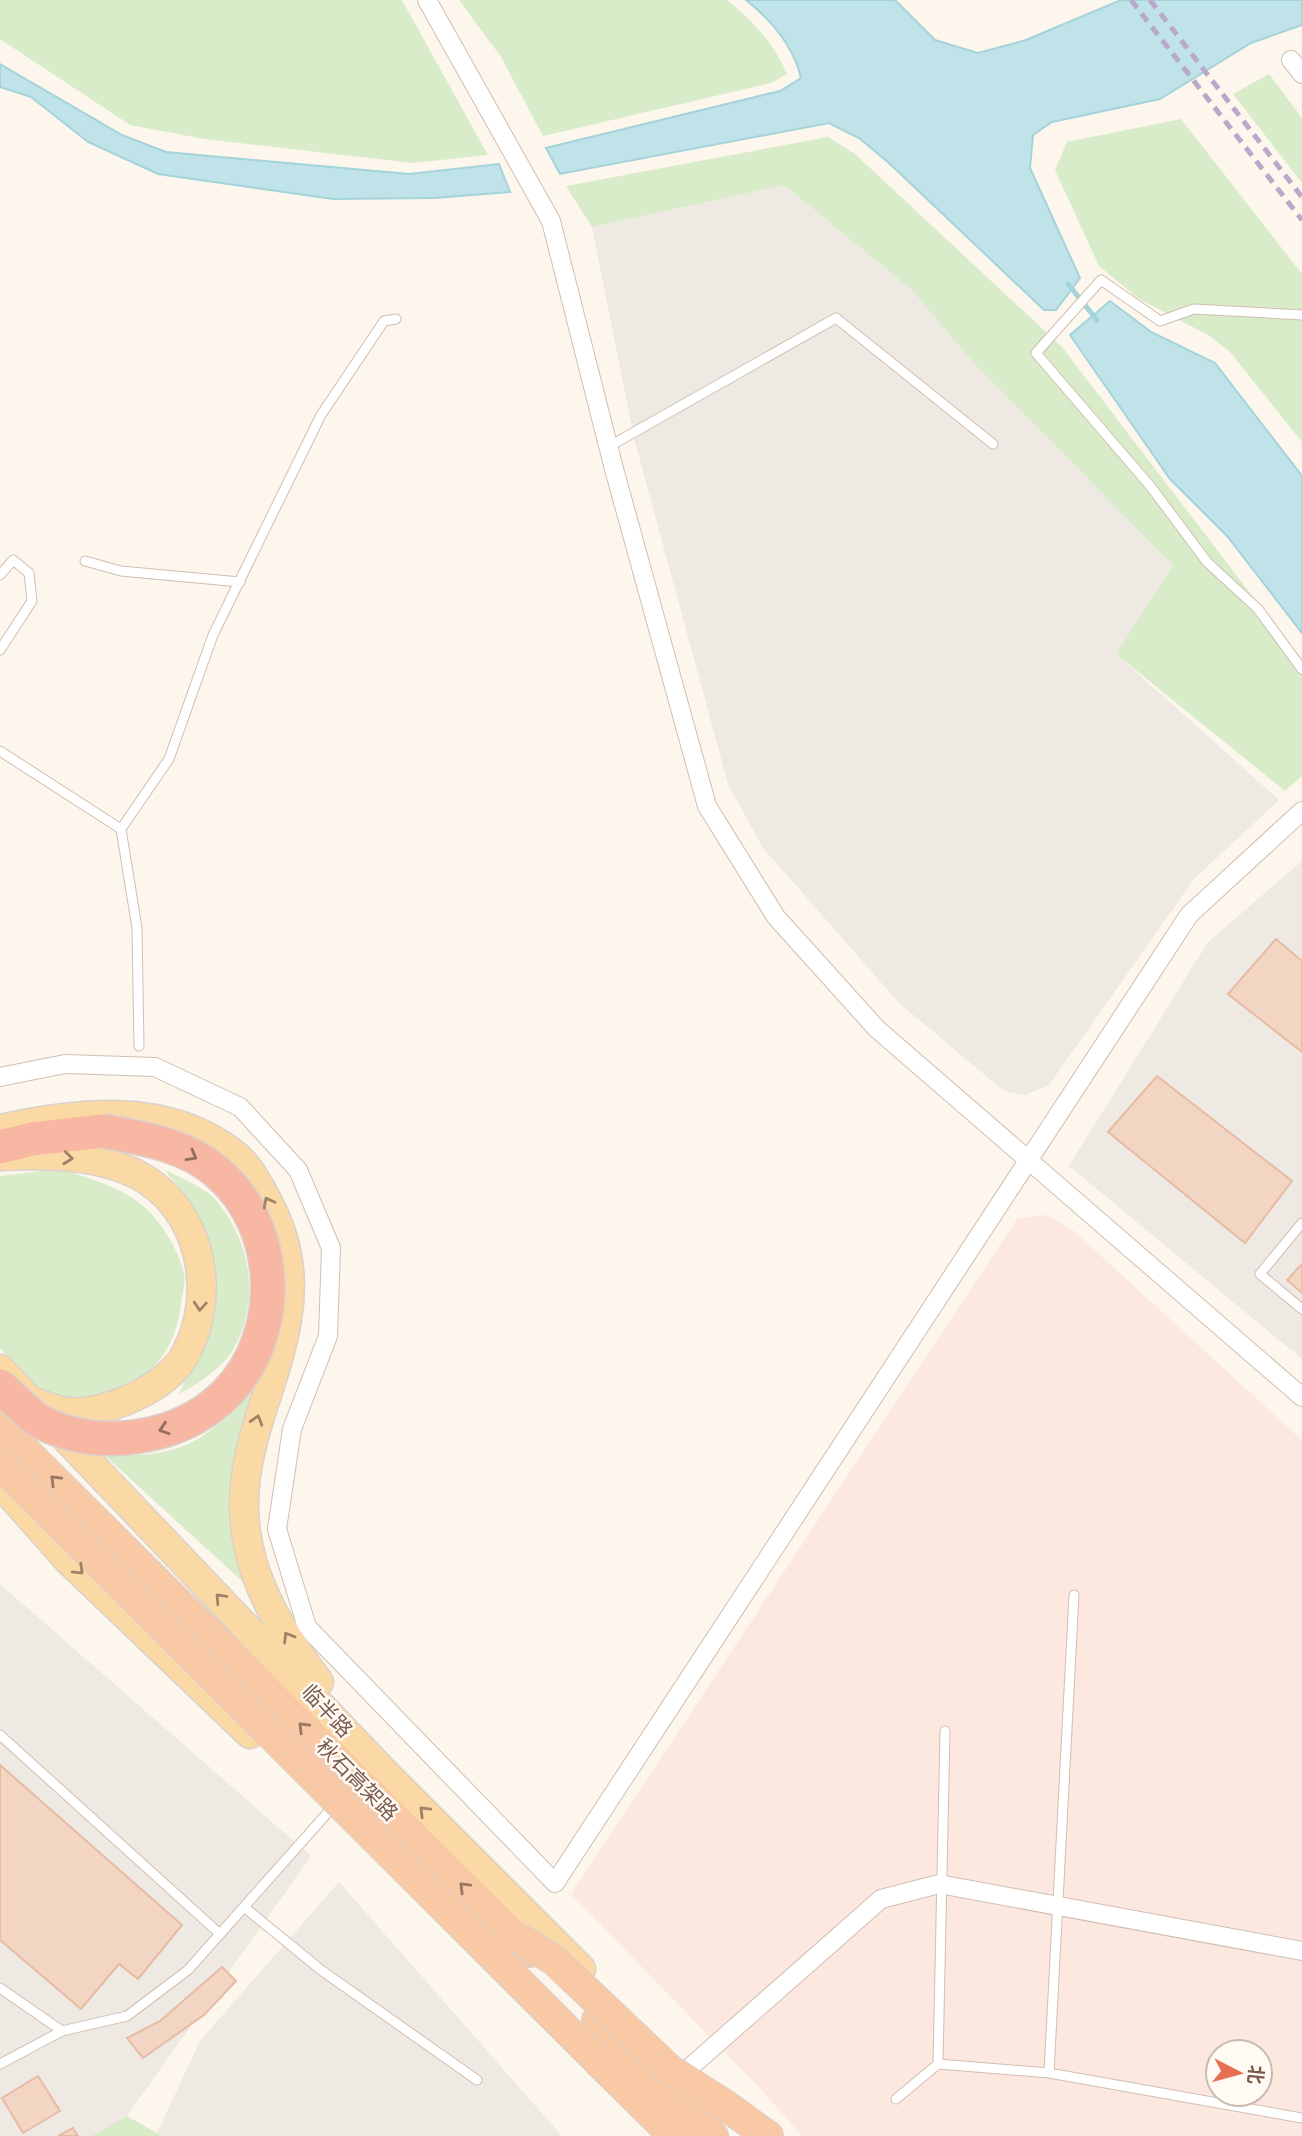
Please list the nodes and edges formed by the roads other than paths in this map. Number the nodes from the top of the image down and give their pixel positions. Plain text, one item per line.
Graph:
1 (427, 0) edge
2 (1302, 315) edge
3 (396, 319) dead end
4 (993, 444) dead end
5 (608, 447) junction
6 (85, 561) dead end
7 (0, 575) edge
8 (240, 582) junction
9 (0, 650) edge
10 (1302, 668) edge
11 (0, 751) edge
12 (1302, 811) edge
13 (121, 829) junction
14 (139, 1046) dead end
15 (0, 1077) edge
16 (0, 1129) edge
17 (0, 1147) edge
18 (0, 1156) edge
19 (1028, 1160) junction
20 (1302, 1223) edge
21 (1302, 1309) edge
22 (0, 1369) edge
23 (0, 1386) edge
24 (1302, 1397) edge
25 (34, 1402) junction
26 (0, 1426) edge
27 (0, 1464) edge
28 (0, 1483) edge
29 (1074, 1595) dead end
30 (945, 1731) dead end
31 (0, 1735) edge
32 (384, 1772) junction
33 (330, 1810) junction
34 (939, 1884) junction
35 (1058, 1906) junction
36 (244, 1907) junction
37 (220, 1934) junction
38 (513, 1935) junction
39 (1302, 1951) edge
40 (0, 1988) edge
41 (62, 2031) junction
42 (600, 2063) junction
43 (0, 2064) edge
44 (937, 2064) junction
45 (687, 2070) junction
46 (1049, 2073) junction
47 (477, 2080) dead end
48 (896, 2099) dead end
49 (1302, 2118) edge
50 (652, 2136) edge
51 (674, 2136) edge
52 (685, 2136) edge
53 (713, 2136) edge
54 (750, 2136) edge
55 (768, 2136) edge

1 - 5 street
2 - 10 lane
3 - 8 lane
4 - 5 lane
5 - 19 street
6 - 8 lane
7 - 9 lane
8 - 13 lane
11 - 13 lane
12 - 19 street
13 - 14 lane
15 - 19 street
32 -> 16 main road
17 -> 23 highway, bridge
18 -> 25 main road
19 - 24 street
20 - 21 lane
22 - 25 main road, 临半路
32 -> 25 main road, 临半路
38 -> 26 highway, 秋石高架路
27 - 42 highway, 秋石高架路, bridge
28 -> 33 main road
29 - 35 lane
30 - 34 lane
31 - 37 lane
45 -> 32 main road, 临半路
33 - 36 lane
33 - 52 main road
34 - 35 street
34 - 44 lane
34 - 45 street
35 - 39 street
35 - 46 lane
36 - 37 lane
36 - 47 lane
37 - 41 lane
38 - 53 highway, 秋石高架路, bridge
38 - 55 highway, bridge
40 - 41 lane
41 - 43 lane
42 - 50 highway
42 - 51 highway, 秋石高架路
44 - 46 lane
44 - 48 lane
45 - 54 main road, 临半路
46 - 49 lane

